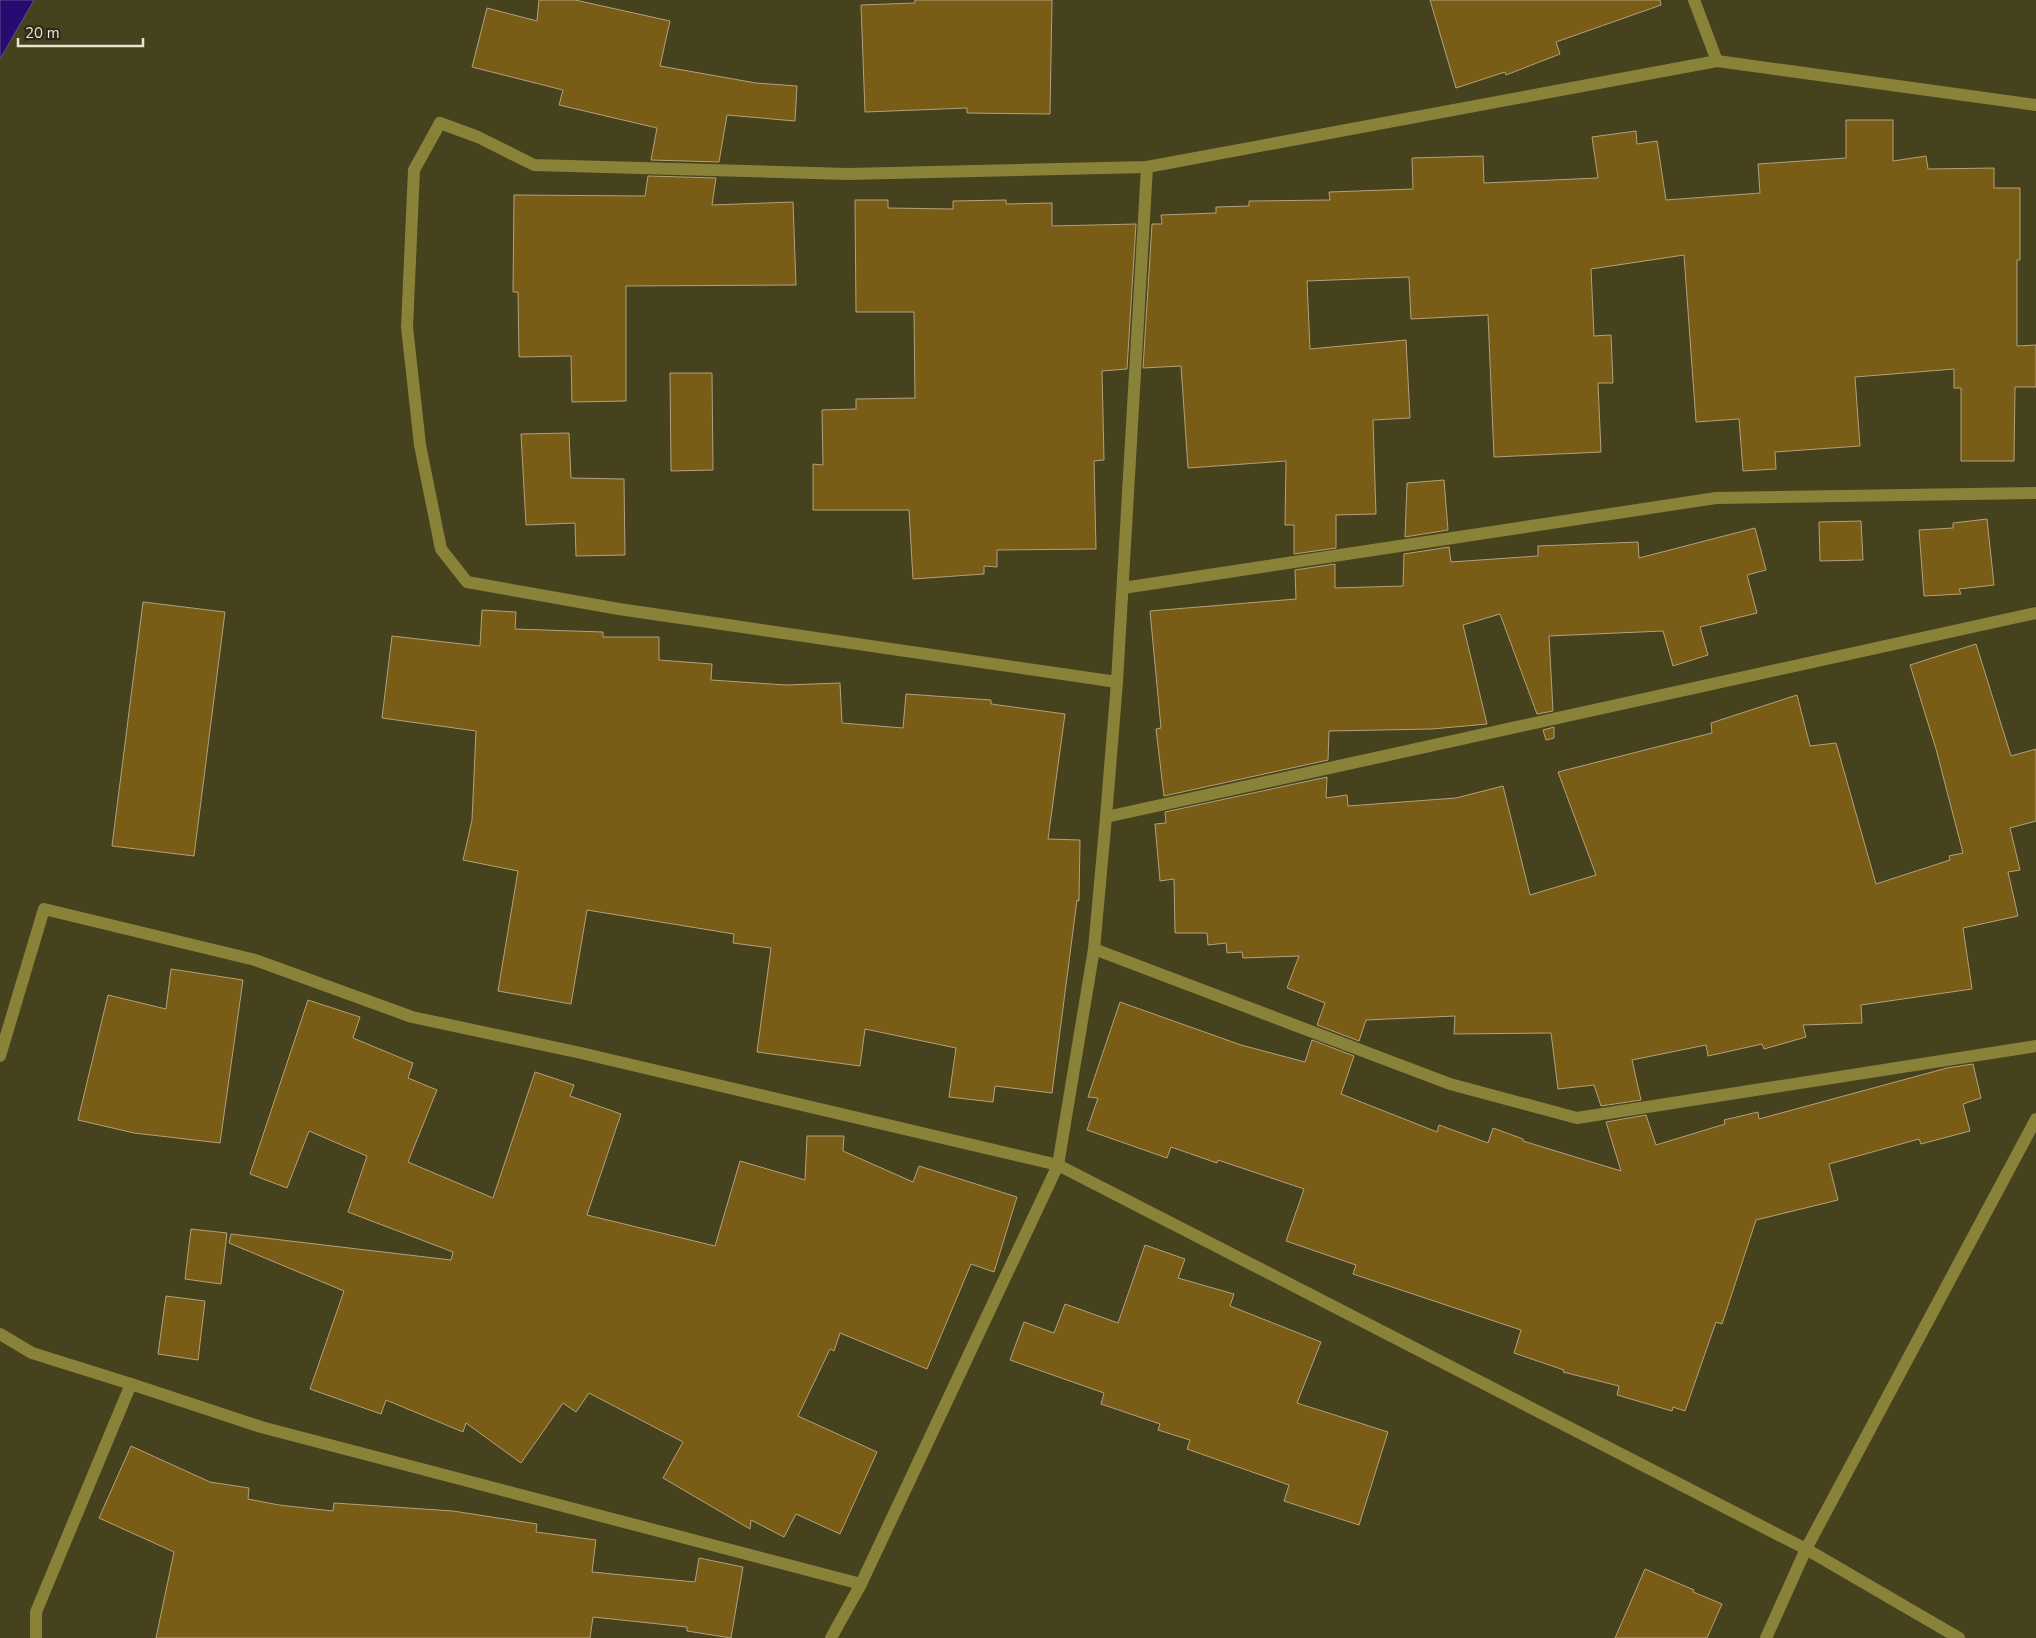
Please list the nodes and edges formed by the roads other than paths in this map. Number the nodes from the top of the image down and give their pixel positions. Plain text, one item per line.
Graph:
1 (1694, 0) edge
2 (1718, 61) junction
3 (2036, 105) edge
4 (1146, 167) junction
5 (2036, 493) edge
6 (1123, 588) junction
7 (2036, 613) edge
8 (1118, 682) junction
9 (1106, 818) junction
10 (1094, 949) junction
11 (2036, 1046) edge
12 (0, 1056) edge
13 (2036, 1119) edge
14 (1058, 1166) junction
15 (0, 1334) edge
16 (131, 1384) junction
17 (1806, 1549) junction
18 (861, 1584) junction
19 (36, 1638) edge
20 (831, 1638) edge
21 (1766, 1638) edge
22 (1959, 1638) edge

1 - 2 street
2 - 3 street
2 - 4 street
4 - 6 street
4 - 8 street
5 - 6 street
6 - 8 street
7 - 9 street
8 - 9 street
9 - 10 street
10 - 11 street
10 - 14 street
12 - 14 street
13 - 17 street
14 - 17 street
14 - 18 street
15 - 16 street
16 - 18 street
16 - 19 street
17 - 21 street
17 - 22 street
18 - 20 street

